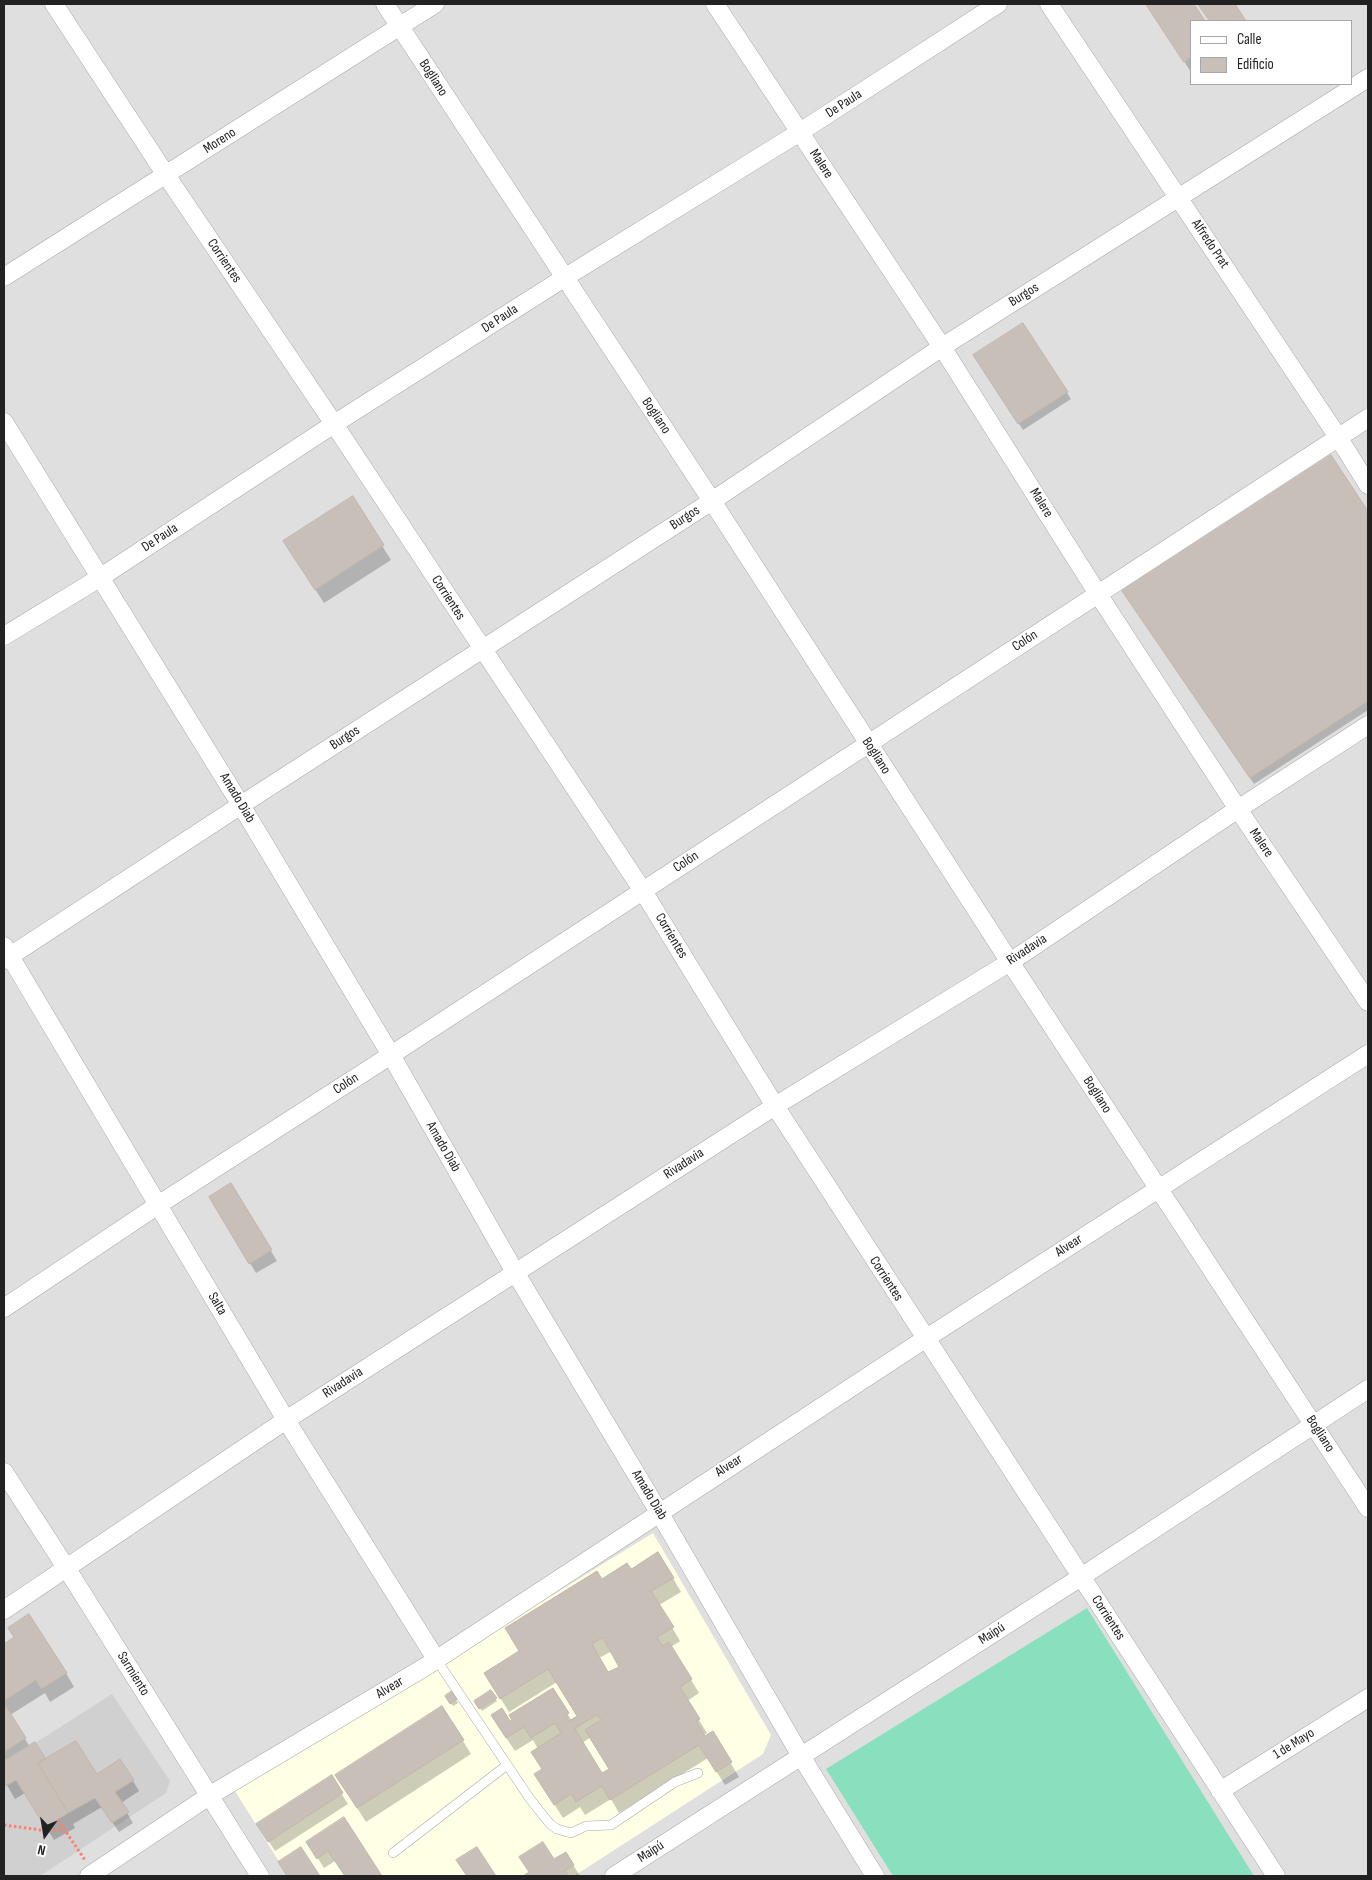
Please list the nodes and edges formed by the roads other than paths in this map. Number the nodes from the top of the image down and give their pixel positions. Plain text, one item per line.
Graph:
1 (54, 4) edge
2 (385, 4) edge
3 (435, 4) edge
4 (715, 4) edge
5 (998, 4) edge
6 (1049, 4) edge
7 (399, 26) junction
8 (1368, 78) edge
9 (800, 132) junction
10 (166, 175) junction
11 (1179, 198) junction
12 (4, 277) edge
13 (564, 278) junction
14 (942, 347) junction
15 (1368, 418) edge
16 (4, 422) edge
17 (334, 424) junction
18 (1338, 438) junction
19 (1368, 485) edge
20 (712, 501) junction
21 (101, 577) junction
22 (1098, 594) junction
23 (4, 636) edge
24 (482, 649) junction
25 (1368, 725) edge
26 (867, 743) junction
27 (241, 804) junction
28 (1238, 809) junction
29 (643, 891) junction
30 (6, 954) edge
31 (1010, 962) junction
32 (1368, 1002) edge
33 (1368, 1054) edge
34 (391, 1055) junction
35 (775, 1106) junction
36 (1158, 1188) junction
37 (158, 1205) junction
38 (515, 1272) junction
39 (4, 1308) edge
40 (925, 1339) junction
41 (1368, 1389) edge
42 (286, 1420) junction
43 (1314, 1424) junction
44 (4, 1472) edge
45 (1368, 1508) edge
46 (659, 1512) junction
47 (67, 1569) junction
48 (1081, 1576) junction
49 (4, 1610) edge
50 (436, 1659) junction
51 (1368, 1698) edge
52 (801, 1756) junction
53 (506, 1765) junction
54 (698, 1773) dead end
55 (1220, 1791) junction
56 (209, 1796) junction
57 (393, 1853) dead end
58 (91, 1874) edge
59 (260, 1876) edge
60 (614, 1876) edge
61 (875, 1876) edge
62 (1276, 1876) edge

1 - 10 street, Corrientes
2 - 7 street, Bogliano
3 - 7 street, Moreno
4 - 9 street, Malere
5 - 9 street, De Paula
6 - 11 street, Alfredo Prat
7 - 10 street, Moreno
7 - 13 street, Bogliano
8 - 11 street, Burgos
9 - 13 street, De Paula
9 - 14 street, Malere
10 - 12 street, Moreno
10 - 17 street, Corrientes
11 - 14 street, Burgos
11 - 18 street, Alfredo Prat
13 - 17 street, De Paula
13 - 20 street, Bogliano
14 - 20 street, Burgos
14 - 22 street, Malere
15 - 18 street, Colón
16 - 21 street, Amado Diab
17 - 21 street, De Paula
17 - 24 street, Corrientes
18 - 19 street, Alfredo Prat
18 - 22 street, Colón
20 - 24 street, Burgos
20 - 26 street, Bogliano
21 - 23 street, De Paula
21 - 27 street, Amado Diab
22 - 26 street, Colón
22 - 28 street, Malere
24 - 27 street, Burgos
24 - 29 street, Corrientes
25 - 28 street, Rivadavia
26 - 29 street, Colón
26 - 31 street, Bogliano
27 - 30 street, Burgos
27 - 34 street, Amado Diab
28 - 31 street, Rivadavia
28 - 32 street, Malere
29 - 34 street, Colón
29 - 35 street, Corrientes
30 - 37 street, Salta
31 - 35 street, Rivadavia
31 - 36 street, Bogliano
33 - 36 street, Alvear
34 - 37 street, Colón
34 - 38 street, Amado Diab
35 - 38 street, Rivadavia
35 - 40 street, Corrientes
36 - 40 street, Alvear
36 - 43 street, Bogliano
37 - 39 street, Colón
37 - 42 street, Salta
38 - 42 street, Rivadavia
38 - 46 street, Amado Diab
40 - 46 street, Alvear
40 - 48 street, Corrientes
41 - 43 street, Maipú
42 - 47 street, Rivadavia
42 - 50 street, Salta
43 - 45 street, Bogliano
43 - 48 street, Maipú
44 - 47 street, Sarmiento
46 - 50 street, Alvear
46 - 52 street, Amado Diab
47 - 49 street, Rivadavia
47 - 56 street, Sarmiento
48 - 52 street, Maipú
48 - 55 street, Corrientes
50 - 53 lane
50 - 56 street, Alvear
51 - 55 street, 1 de Mayo
52 - 60 street, Maipú
52 - 61 street, Amado Diab
53 - 54 lane
53 - 57 lane
55 - 62 street, Corrientes
56 - 58 street, Alvear
56 - 59 street, Sarmiento

